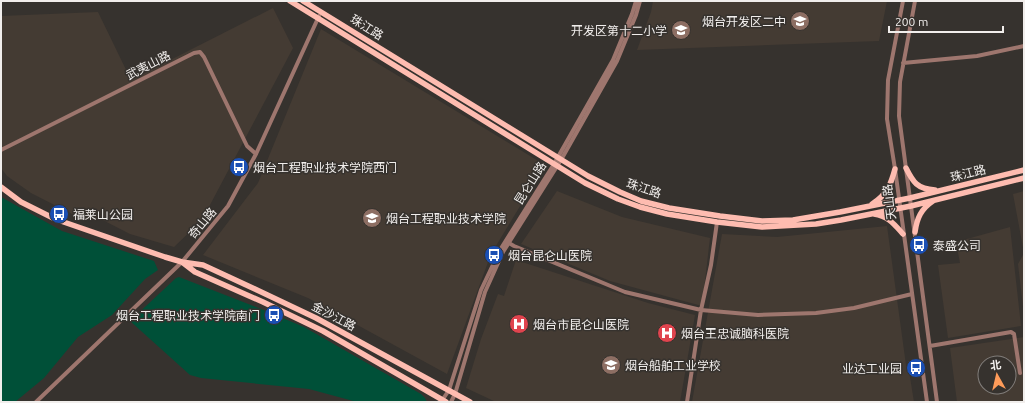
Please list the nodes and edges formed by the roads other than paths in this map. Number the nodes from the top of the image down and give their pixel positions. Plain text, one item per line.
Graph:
1 (290, 1) edge
2 (303, 1) edge
3 (636, 1) edge
4 (640, 1) edge
5 (904, 1) edge
6 (915, 1) edge
7 (321, 12) junction
8 (318, 18) junction
9 (1024, 46) edge
10 (903, 63) junction
11 (1, 150) edge
12 (256, 154) junction
13 (559, 159) junction
14 (555, 165) junction
15 (906, 168) junction
16 (895, 169) junction
17 (1024, 170) edge
18 (1024, 178) edge
19 (1, 186) edge
20 (951, 188) junction
21 (910, 198) junction
22 (937, 199) junction
23 (899, 200) junction
24 (911, 206) junction
25 (867, 207) junction
26 (900, 207) junction
27 (868, 213) junction
28 (717, 222) junction
29 (914, 232) junction
30 (903, 234) junction
31 (505, 241) junction
32 (182, 262) junction
33 (912, 294) junction
34 (701, 310) junction
35 (930, 346) junction
36 (1020, 374) dead end
37 (449, 390) junction
38 (455, 394) junction
39 (444, 401) edge
40 (36, 402) edge
41 (450, 402) edge
42 (470, 402) edge
43 (688, 402) edge
44 (927, 402) edge
45 (937, 402) edge

1 - 8 main road
2 - 7 main road, 珠江路
3 - 13 street, 昆仑山路
4 - 13 street, 昆仑山路
5 - 16 street, 天山路
6 - 10 street, 天山路
7 - 8 street, 奇山路
7 - 13 main road, 珠江路
8 - 12 street, 奇山路
8 - 14 main road
9 - 10 street
10 - 15 street, 天山路
11 - 12 street, 武夷山路
12 - 32 street, 奇山路
13 - 14 street, 昆仑山路
13 - 25 main road, 珠江路
14 - 28 main road
14 - 31 street, 昆仑山路
14 - 38 street, 昆仑山路
15 - 20 main road
15 - 21 street, 天山路
16 - 23 street, 天山路
16 - 25 main road
17 - 20 main road, 珠江路
18 - 22 main road
19 - 32 main road, 金沙江路
20 - 21 main road, 珠江路
21 - 23 main road, 珠江路
21 - 24 street, 天山路
22 - 24 main road
22 - 29 main road
23 - 25 main road, 珠江路
23 - 26 street, 天山路
24 - 26 main road
24 - 29 street, 天山路
26 - 27 main road
26 - 30 street, 天山路
27 - 28 main road
27 - 30 main road
28 - 34 street
29 - 35 street, 天山路
30 - 33 street, 天山路
31 - 34 street
31 - 37 street, 昆仑山路
32 - 37 main road, 金沙江路
32 - 39 main road, 金沙江路
32 - 40 street, 奇山路
33 - 34 street
33 - 44 street, 天山路
34 - 43 street
35 - 36 street
35 - 45 street, 天山路
37 - 38 main road, 金沙江路
37 - 39 street, 昆仑山路
38 - 41 street, 昆仑山路
38 - 42 main road, 金沙江路

